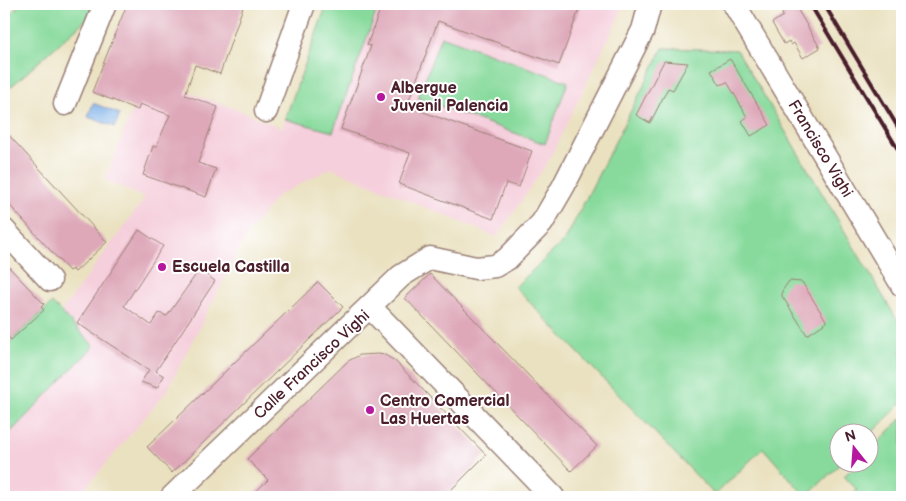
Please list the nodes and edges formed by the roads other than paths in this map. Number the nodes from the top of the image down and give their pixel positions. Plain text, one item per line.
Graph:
1 (105, 4) edge
2 (304, 4) edge
3 (650, 4) edge
4 (667, 4) edge
5 (734, 7) edge
6 (643, 30) junction
7 (65, 104) dead end
8 (266, 111) dead end
9 (4, 230) edge
10 (50, 280) dead end
11 (902, 285) edge
12 (370, 306) junction
13 (172, 497) edge
14 (554, 497) edge

1 - 7 street
2 - 8 street
3 - 6 street
4 - 6 street
5 - 11 street, Francisco Vighi
6 - 12 street
9 - 10 street
12 - 13 street, Calle Francisco Vighi
12 - 14 street, Calle Francisco Vighi

